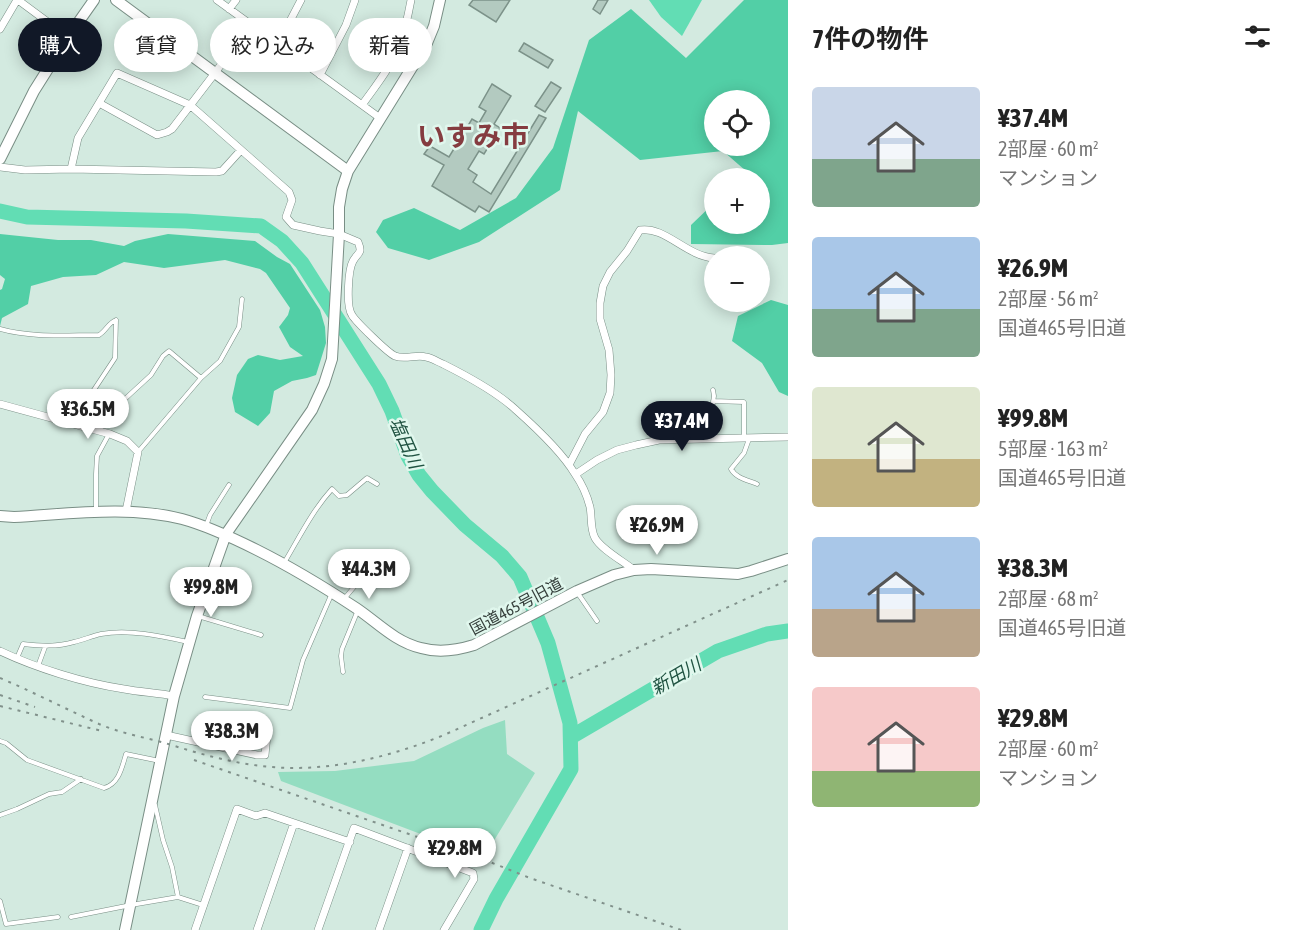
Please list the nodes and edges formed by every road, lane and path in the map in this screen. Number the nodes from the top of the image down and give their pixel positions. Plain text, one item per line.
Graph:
1 (18, 0) edge
2 (94, 0) edge
3 (116, 0) edge
4 (217, 0) edge
5 (236, 0) edge
6 (301, 0) edge
7 (355, 0) edge
8 (411, 0) edge
9 (440, 0) edge
10 (230, 9) junction
11 (42, 18) edge
12 (81, 18) edge
13 (242, 18) edge
14 (292, 18) edge
15 (0, 29) edge
16 (46, 72) edge
17 (316, 72) edge
18 (215, 73) junction
19 (320, 75) junction
20 (99, 103) junction
21 (190, 105) junction
22 (362, 105) junction
23 (380, 118) junction
24 (241, 150) junction
25 (0, 159) edge
26 (0, 167) edge
27 (71, 169) junction
28 (348, 171) junction
29 (339, 234) junction
30 (704, 256) edge
31 (242, 299) dead end
32 (0, 328) edge
33 (201, 378) junction
34 (713, 390) dead end
35 (713, 401) junction
36 (0, 404) edge
37 (72, 423) junction
38 (99, 430) junction
39 (110, 434) junction
40 (788, 437) edge
41 (712, 438) junction
42 (747, 439) junction
43 (138, 452) junction
44 (569, 465) junction
45 (576, 474) junction
46 (378, 484) dead end
47 (757, 484) dead end
48 (229, 485) dead end
49 (126, 511) junction
50 (96, 513) junction
51 (0, 516) edge
52 (206, 527) junction
53 (226, 534) junction
54 (380, 556) dead end
55 (788, 559) edge
56 (284, 564) junction
57 (634, 570) junction
58 (577, 591) junction
59 (332, 593) junction
60 (344, 600) junction
61 (358, 609) junction
62 (197, 616) junction
63 (597, 621) dead end
64 (261, 635) dead end
65 (189, 642) junction
66 (45, 647) junction
67 (0, 651) edge
68 (17, 658) junction
69 (38, 667) junction
70 (343, 672) dead end
71 (174, 696) junction
72 (205, 696) dead end
73 (166, 735) junction
74 (267, 735) dead end
75 (0, 741) edge
76 (155, 760) dead end
77 (81, 779) junction
78 (153, 798) junction
79 (0, 815) edge
80 (294, 823) junction
81 (350, 842) junction
82 (408, 848) junction
83 (178, 897) junction
84 (0, 901) edge
85 (131, 904) junction
86 (203, 905) junction
87 (58, 917) dead end
88 (70, 918) dead end
89 (125, 930) edge
90 (195, 930) edge
91 (257, 930) edge
92 (318, 930) edge
93 (379, 930) edge
94 (444, 930) edge

1 - 11 street
1 - 15 street
2 - 12 street
3 - 18 street
4 - 10 street
5 - 10 street
6 - 14 street
7 - 19 street
8 - 22 street
9 - 23 street
10 - 13 street
16 - 25 street
17 - 19 street
18 - 21 street
18 - 28 street
19 - 22 street
20 - 21 street
20 - 21 street
20 - 27 street
21 - 24 street
22 - 23 street
23 - 28 street
24 - 27 street
24 - 29 street
26 - 27 street
28 - 29 street
29 - 44 street
29 - 53 street
30 - 44 street
31 - 33 lane
32 - 37 lane
33 - 38 lane
33 - 43 lane
34 - 35 lane
35 - 41 lane
35 - 42 lane
36 - 37 street
37 - 38 street
38 - 39 street
39 - 43 street
39 - 50 lane
40 - 42 street
41 - 42 street
41 - 45 street
42 - 47 lane
43 - 49 street
44 - 45 street
45 - 57 street
46 - 56 lane
48 - 52 lane
49 - 50 street, 国道465号旧道
49 - 52 street, 国道465号旧道
50 - 51 street, 国道465号旧道
52 - 53 street, 国道465号旧道
53 - 56 street, 国道465号旧道
53 - 62 street
54 - 60 lane
55 - 57 street, 国道465号旧道
56 - 59 street, 国道465号旧道
57 - 58 street, 国道465号旧道
58 - 61 street, 国道465号旧道
58 - 63 lane
59 - 60 street, 国道465号旧道
59 - 72 lane
60 - 61 street, 国道465号旧道
61 - 70 lane
62 - 64 lane
62 - 65 street
65 - 66 lane
65 - 71 street
66 - 68 lane
66 - 69 lane
67 - 68 street
68 - 69 street
69 - 71 street
71 - 73 street
73 - 74 street
73 - 78 street
75 - 77 lane
76 - 77 lane
77 - 79 lane
78 - 83 lane
78 - 85 street
80 - 81 street
80 - 86 street
80 - 91 street
81 - 82 street
81 - 92 street
82 - 93 street
82 - 94 street
83 - 85 lane
83 - 86 lane
84 - 87 lane
85 - 88 lane
85 - 89 street
86 - 90 street

